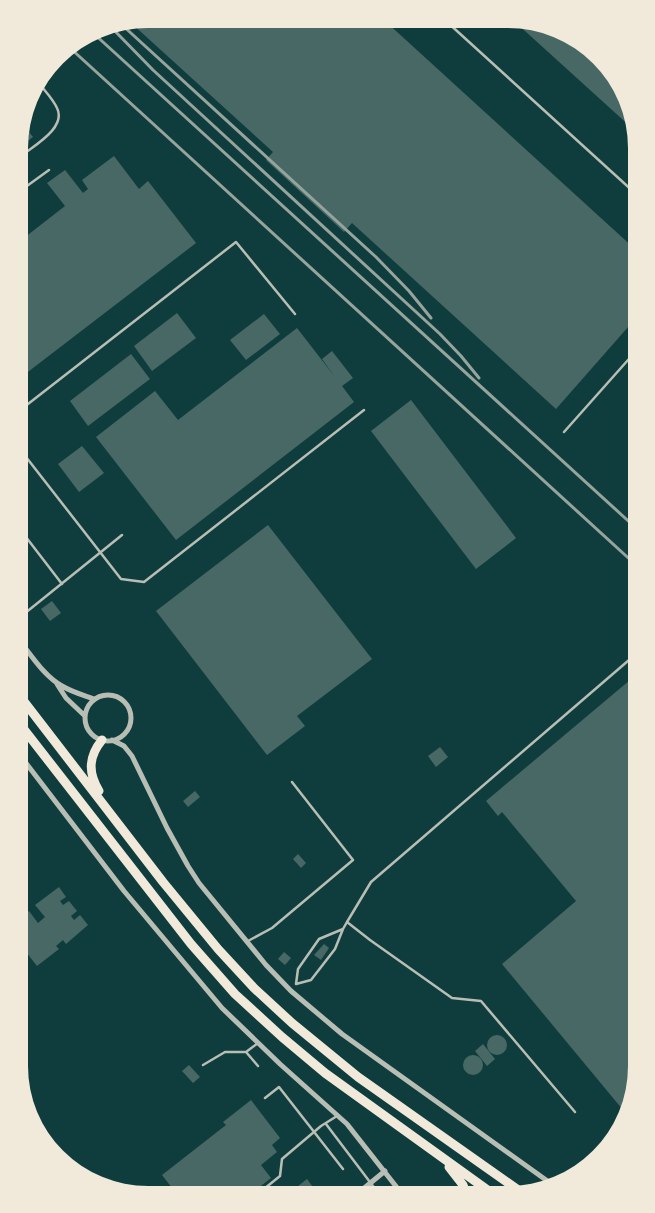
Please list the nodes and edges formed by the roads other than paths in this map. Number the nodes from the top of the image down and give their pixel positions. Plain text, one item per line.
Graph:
1 (454, 28) edge
2 (43, 89) edge
3 (28, 151) edge
4 (49, 170) dead end
5 (28, 185) edge
6 (628, 187) edge
7 (295, 314) dead end
8 (628, 360) edge
9 (28, 405) edge
10 (364, 410) dead end
11 (564, 432) dead end
12 (28, 458) edge
13 (122, 535) dead end
14 (28, 540) edge
15 (101, 552) junction
16 (62, 584) junction
17 (28, 611) edge
18 (28, 652) edge
19 (627, 661) edge
20 (55, 682) junction
21 (94, 699) junction
22 (28, 707) edge
23 (85, 716) junction
24 (28, 735) edge
25 (102, 740) junction
26 (112, 740) junction
27 (28, 766) edge
28 (292, 782) dead end
29 (113, 818) junction
30 (347, 922) junction
31 (343, 929) junction
32 (246, 941) junction
33 (258, 1043) junction
34 (246, 1052) junction
35 (203, 1065) dead end
36 (258, 1066) dead end
37 (265, 1098) dead end
38 (575, 1112) dead end
39 (339, 1115) junction
40 (325, 1123) junction
41 (314, 1132) junction
42 (439, 1156) junction
43 (343, 1168) dead end
44 (385, 1172) junction
45 (545, 1179) edge
46 (370, 1183) junction
47 (512, 1185) edge
48 (268, 1186) edge
49 (366, 1186) edge
50 (372, 1186) edge
51 (396, 1186) edge
52 (463, 1186) edge
53 (482, 1186) edge

1 - 6 lane
2 - 3 lane
4 - 5 lane
7 - 9 lane
8 - 11 lane
10 - 15 lane
12 - 15 lane
13 - 15 lane
14 - 16 lane
15 - 16 lane
16 - 17 lane
18 - 20 street
19 - 30 lane
20 - 21 street
20 - 23 street
21 - 23 street
21 - 26 street
22 - 29 main road
23 - 25 street
24 - 42 main road
25 - 26 street
25 - 29 main road
26 - 32 street
27 - 33 street
28 - 32 lane
29 - 47 main road
30 - 31 lane
30 - 38 lane
31 - 31 lane
32 - 45 street
33 - 34 lane
33 - 39 street
34 - 35 lane
34 - 36 lane
37 - 41 lane
39 - 40 lane
39 - 44 street
40 - 41 lane
40 - 46 lane
41 - 43 lane
41 - 48 lane
42 - 52 main road
42 - 53 main road
44 - 46 street
44 - 51 street
46 - 49 street
46 - 50 lane

